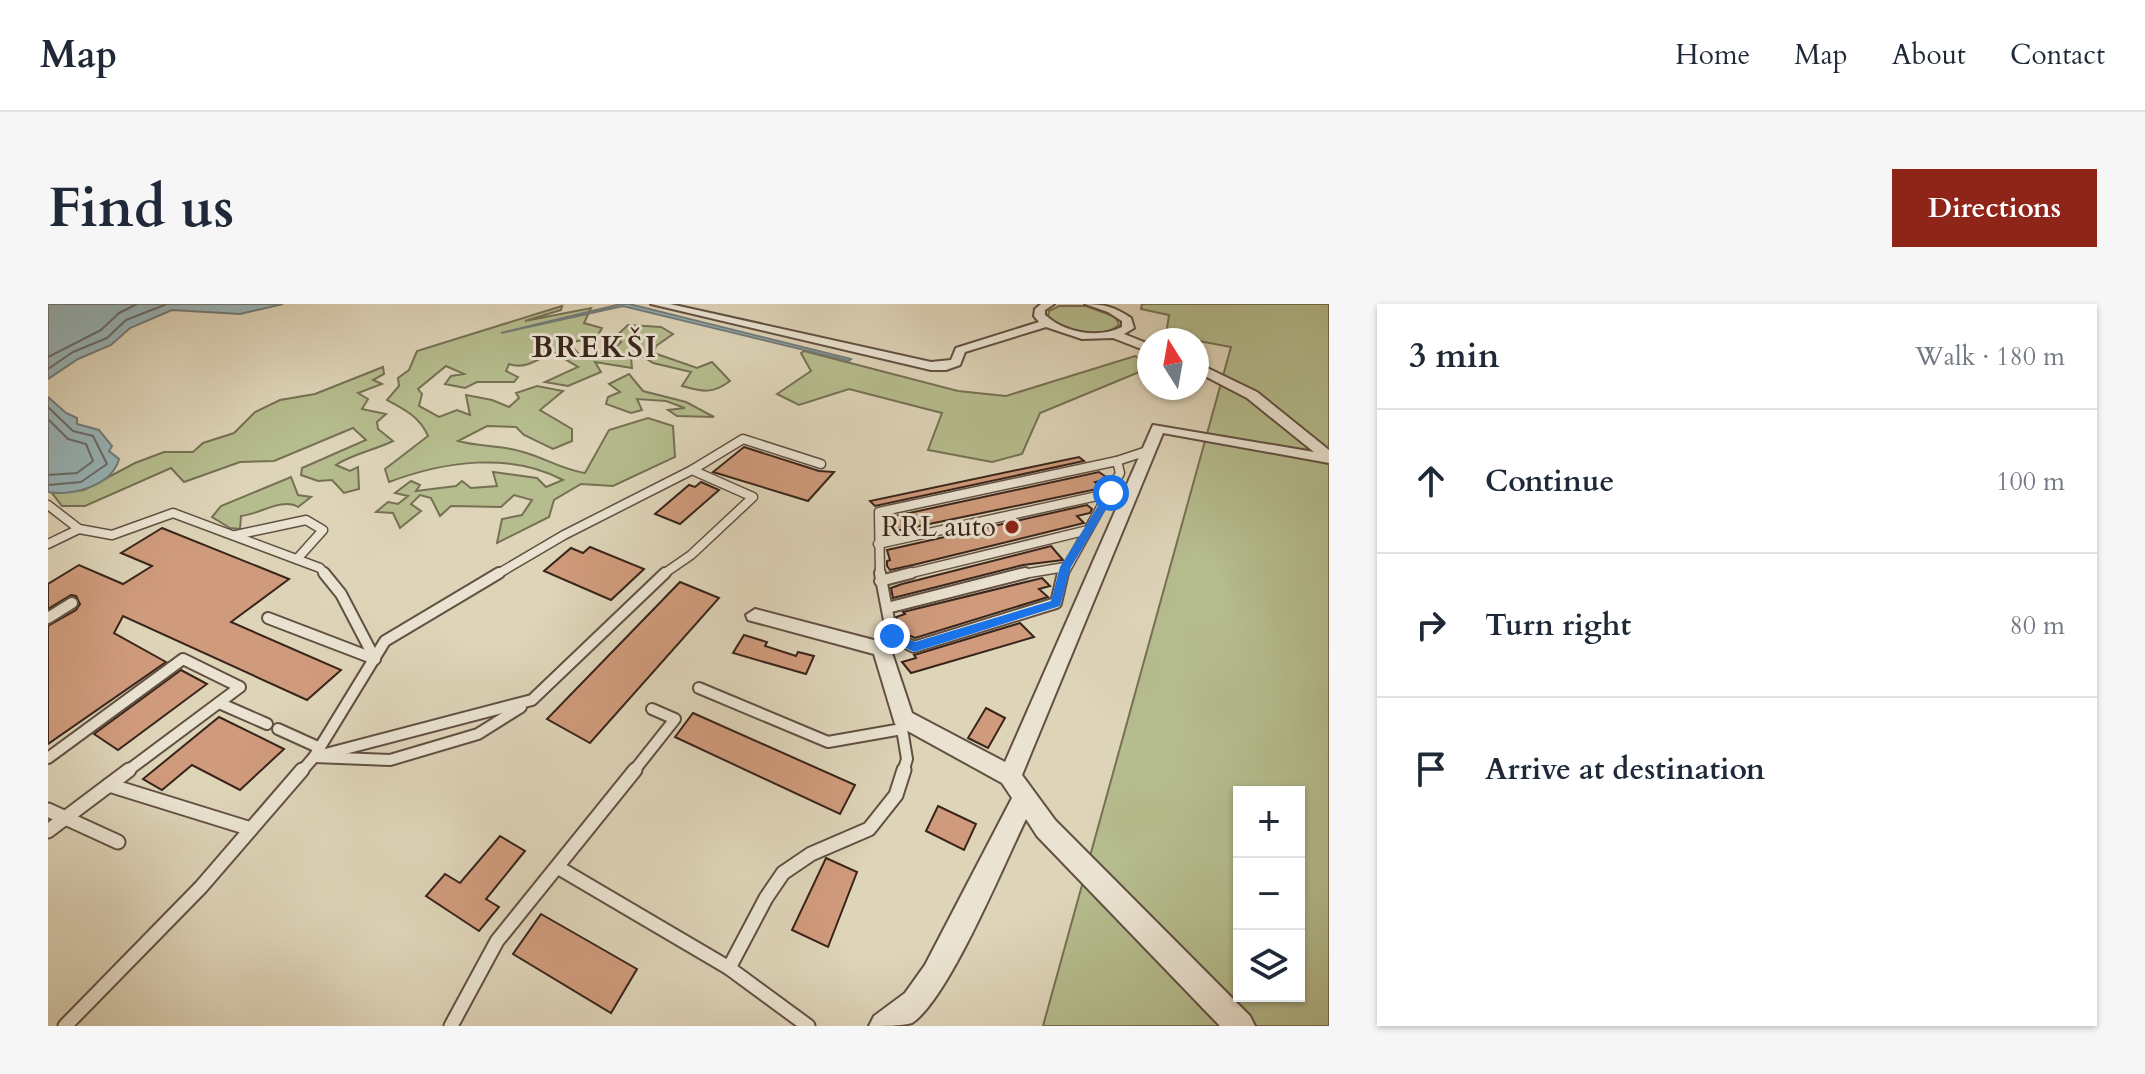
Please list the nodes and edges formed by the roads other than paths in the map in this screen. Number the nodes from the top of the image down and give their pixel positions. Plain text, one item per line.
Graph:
1 (656, 304) edge
2 (1045, 304) edge
3 (1090, 304) edge
4 (1115, 307) edge
5 (1047, 323) junction
6 (1060, 329) junction
7 (1118, 333) junction
8 (1002, 339) junction
9 (1137, 341) edge
10 (1209, 373) edge
11 (1147, 451) junction
12 (1329, 458) edge
13 (1117, 461) junction
14 (821, 464) dead end
15 (692, 470) junction
16 (1111, 493) junction
17 (48, 505) edge
18 (79, 529) junction
19 (1088, 530) junction
20 (235, 535) junction
21 (48, 544) edge
22 (878, 544) junction
23 (297, 559) junction
24 (1065, 567) junction
25 (880, 581) junction
26 (72, 603) dead end
27 (887, 608) junction
28 (755, 615) dead end
29 (48, 618) edge
30 (268, 618) dead end
31 (375, 659) junction
32 (699, 688) dead end
33 (532, 700) junction
34 (219, 703) junction
35 (652, 709) dead end
36 (903, 723) junction
37 (317, 753) junction
38 (48, 758) edge
39 (109, 785) junction
40 (1017, 786) junction
41 (48, 810) edge
42 (64, 819) junction
43 (251, 829) junction
44 (48, 831) edge
45 (118, 842) dead end
46 (559, 868) junction
47 (729, 968) junction
48 (65, 1026) edge
49 (451, 1026) edge
50 (808, 1026) edge
51 (884, 1026) edge
52 (1240, 1026) edge

1 - 8 street
2 - 5 street
3 - 4 street
4 - 7 street
5 - 6 street
5 - 8 street
6 - 7 street
6 - 8 street
7 - 9 street
10 - 12 street
11 - 12 street
11 - 13 lane
11 - 40 street
13 - 16 lane
13 - 22 lane
14 - 15 lane
15 - 31 lane
15 - 33 lane
16 - 19 lane
16 - 22 lane
17 - 18 lane
18 - 20 lane
18 - 21 lane
19 - 24 lane
19 - 25 lane
20 - 23 lane
20 - 23 lane
22 - 25 lane
23 - 31 lane
24 - 27 lane
24 - 27 lane
25 - 27 lane
26 - 29 lane
28 - 36 street
30 - 31 lane
31 - 37 lane
32 - 36 lane
33 - 37 lane
33 - 37 lane
34 - 37 lane
34 - 38 lane
34 - 39 lane
35 - 46 lane
36 - 40 street
36 - 47 lane
37 - 43 lane
39 - 42 lane
39 - 43 lane
40 - 51 street
40 - 52 street
41 - 42 lane
42 - 44 lane
42 - 45 lane
43 - 48 lane
46 - 47 lane
46 - 49 lane
47 - 50 lane

